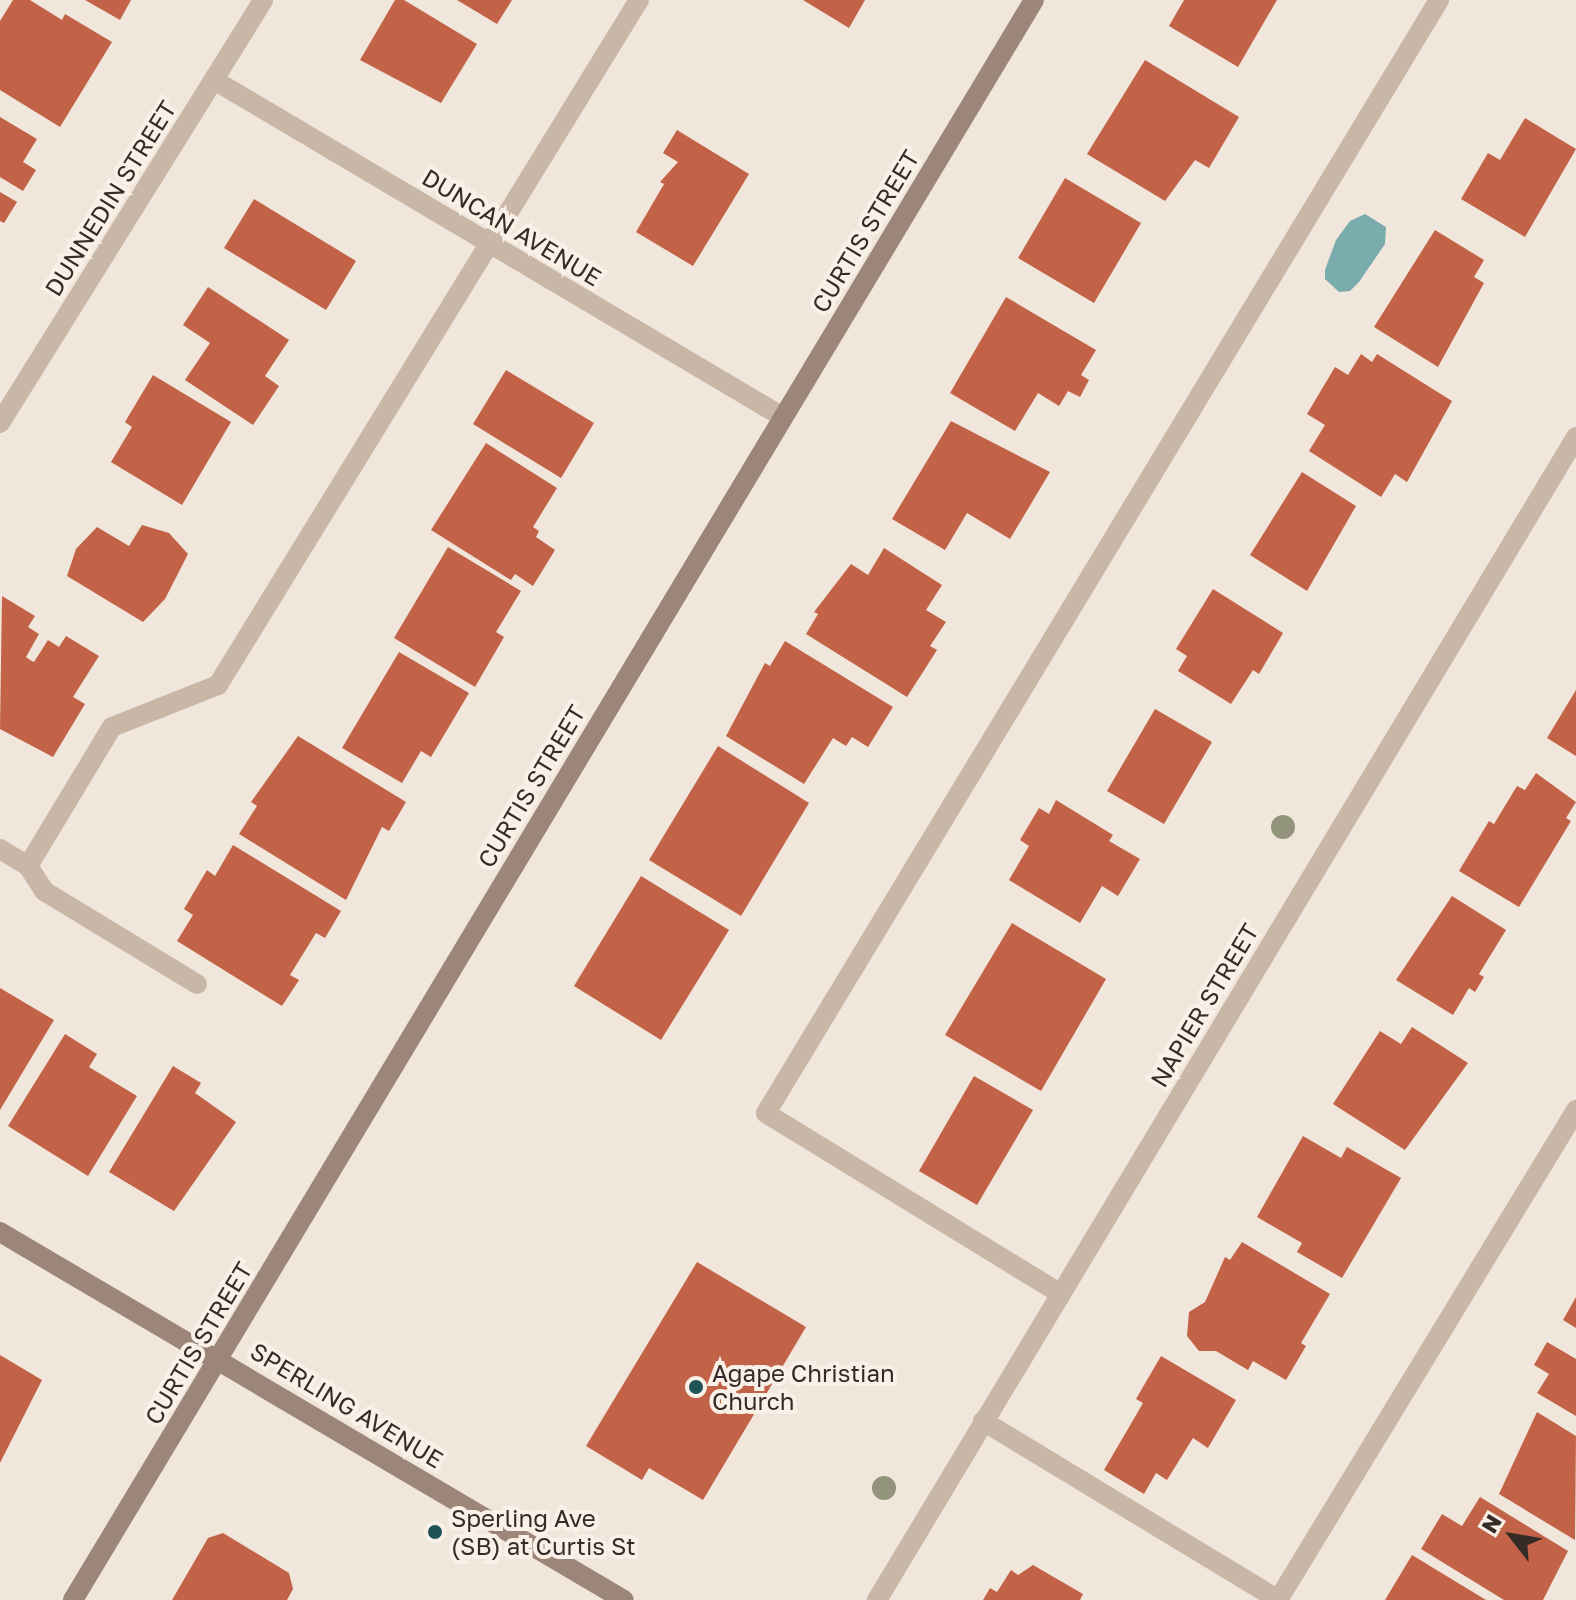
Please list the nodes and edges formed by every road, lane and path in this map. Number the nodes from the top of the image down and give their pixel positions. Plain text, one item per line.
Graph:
1 (263, 0) edge
2 (639, 0) edge
3 (1034, 0) edge
4 (1439, 0) edge
5 (214, 80) junction
6 (491, 245) junction
7 (783, 417) junction
8 (0, 423) edge
9 (1576, 437) edge
10 (0, 849) edge
11 (28, 866) junction
12 (197, 984) dead end
13 (1576, 1110) edge
14 (0, 1232) edge
15 (1061, 1294) junction
16 (218, 1358) junction
17 (983, 1421) junction
18 (73, 1600) edge
19 (624, 1600) edge
20 (877, 1600) edge
21 (1278, 1600) edge

1 - 5 street, DUNNEDIN STREET
2 - 6 street
3 - 7 street, CURTIS STREET
4 - 15 street
5 - 6 street, DUNCAN AVENUE
5 - 8 street, DUNNEDIN STREET
6 - 7 street, DUNCAN AVENUE
6 - 11 street
7 - 16 street, CURTIS STREET
9 - 15 street, NAPIER STREET
10 - 11 street
11 - 12 street
13 - 21 street
14 - 16 street, SPERLING AVENUE
15 - 17 street, NAPIER STREET
16 - 18 street, CURTIS STREET
16 - 19 street, SPERLING AVENUE
17 - 20 street, NAPIER STREET
17 - 21 street

